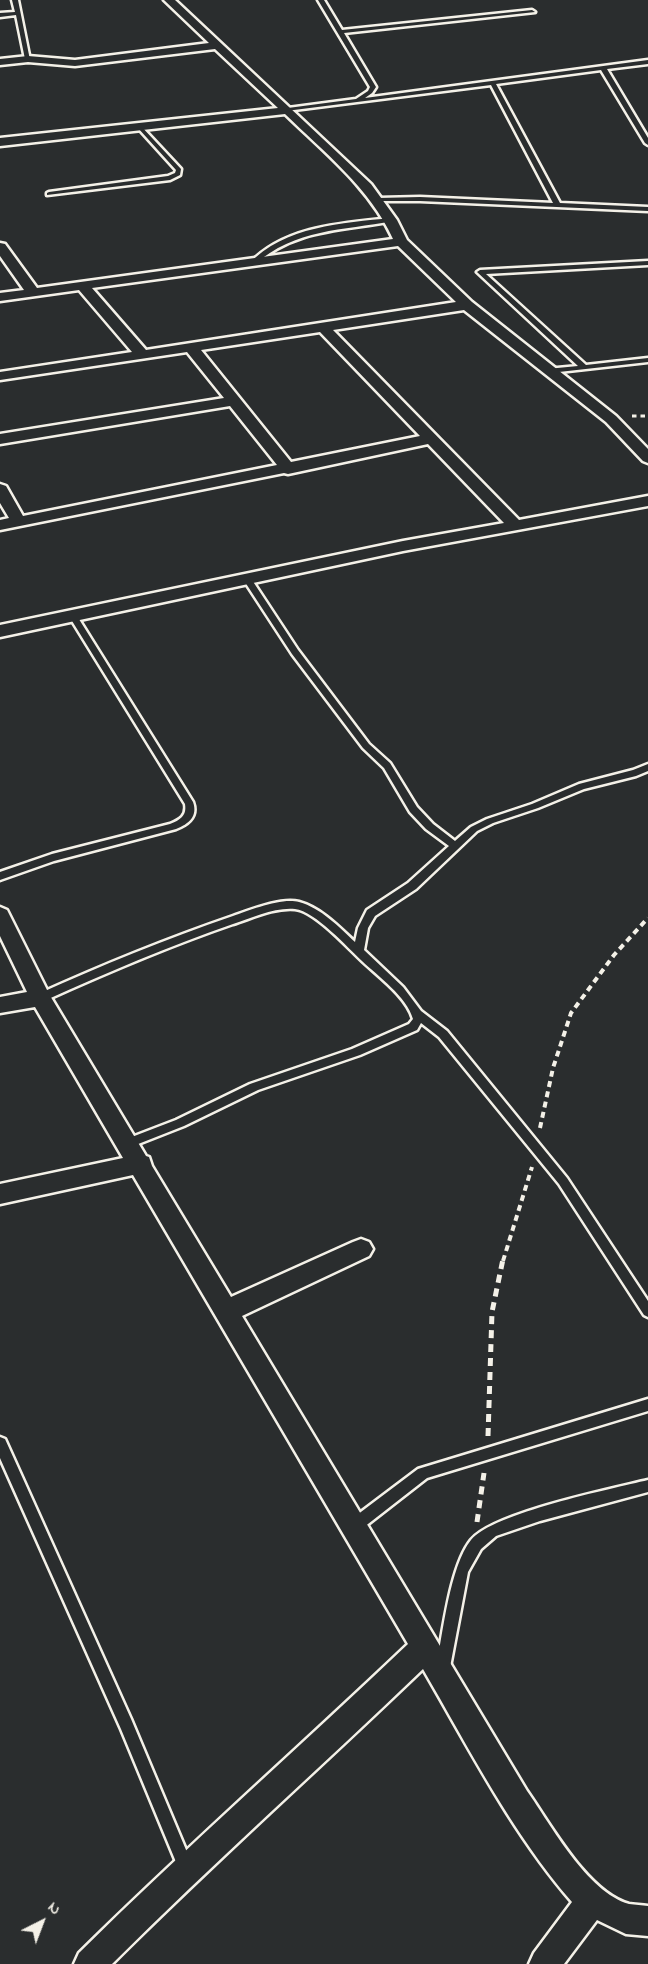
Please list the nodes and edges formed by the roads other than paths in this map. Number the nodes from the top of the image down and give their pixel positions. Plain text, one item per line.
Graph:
1 (15, 0) edge
2 (169, 0) edge
3 (321, 0) edge
4 (532, 12) dead end
5 (18, 13) junction
6 (0, 15) edge
7 (340, 32) junction
8 (218, 45) junction
9 (28, 59) junction
10 (0, 62) edge
11 (648, 62) edge
12 (603, 69) junction
13 (493, 83) junction
14 (355, 102) junction
15 (288, 110) junction
16 (140, 127) junction
17 (0, 142) edge
18 (648, 143) edge
19 (49, 194) dead end
20 (379, 200) junction
21 (558, 206) junction
22 (648, 209) edge
23 (391, 220) junction
24 (401, 242) junction
25 (0, 247) edge
26 (648, 263) edge
27 (252, 264) junction
28 (83, 286) junction
29 (34, 293) junction
30 (0, 297) edge
31 (466, 305) junction
32 (324, 328) junction
33 (190, 347) junction
34 (141, 353) junction
35 (648, 360) edge
36 (583, 366) junction
37 (550, 371) junction
38 (0, 376) edge
39 (235, 401) junction
40 (433, 438) junction
41 (0, 439) edge
42 (648, 458) edge
43 (288, 469) junction
44 (0, 489) edge
45 (648, 501) edge
46 (18, 521) junction
47 (0, 525) edge
48 (516, 526) junction
49 (247, 579) junction
50 (73, 616) junction
51 (0, 632) edge
52 (648, 767) edge
53 (454, 845) junction
54 (0, 876) edge
55 (0, 915) edge
56 (358, 952) junction
57 (40, 998) junction
58 (0, 1005) edge
59 (418, 1014) junction
60 (134, 1153) junction
61 (0, 1194) edge
62 (361, 1248) dead end
63 (227, 1311) junction
64 (648, 1311) edge
65 (648, 1405) edge
66 (0, 1443) edge
67 (648, 1486) edge
68 (354, 1526) junction
69 (425, 1648) junction
70 (442, 1677) junction
71 (186, 1869) junction
72 (592, 1901) junction
73 (648, 1921) edge
74 (90, 1964) edge
75 (545, 1964) edge

1 - 5 lane
2 - 8 street
3 - 7 lane
4 - 7 lane
5 - 6 lane
5 - 9 lane
7 - 14 lane
8 - 9 street
8 - 15 street
9 - 10 street
11 - 12 lane
12 - 13 lane
12 - 18 lane
13 - 14 lane
13 - 21 lane
14 - 15 lane
15 - 16 street
15 - 20 street
16 - 17 street
16 - 19 lane
20 - 21 lane
20 - 23 street
21 - 22 lane
23 - 24 street
23 - 27 lane
24 - 27 street
24 - 31 street
25 - 29 street
26 - 36 lane
27 - 28 street
28 - 29 street
28 - 34 street
29 - 30 street
31 - 32 street
31 - 37 street
32 - 33 street
32 - 40 street
33 - 34 street
33 - 39 street
34 - 38 street
35 - 36 lane
36 - 37 lane
37 - 42 street
39 - 41 street
39 - 43 street
40 - 43 street
40 - 48 street
43 - 46 street
44 - 46 street
45 - 48 street
46 - 47 street
48 - 49 street
49 - 50 street
49 - 53 lane
50 - 51 street
50 - 54 lane
52 - 53 lane
53 - 56 lane
55 - 57 street
56 - 57 lane
56 - 59 lane
57 - 58 street
57 - 60 street
59 - 60 lane
59 - 64 lane
60 - 61 street
60 - 63 street
62 - 63 street
63 - 68 street
65 - 68 lane
66 - 71 lane
67 - 70 lane
68 - 69 street
69 - 70 street
69 - 71 street
70 - 72 street
71 - 74 street
72 - 73 street
72 - 75 street

